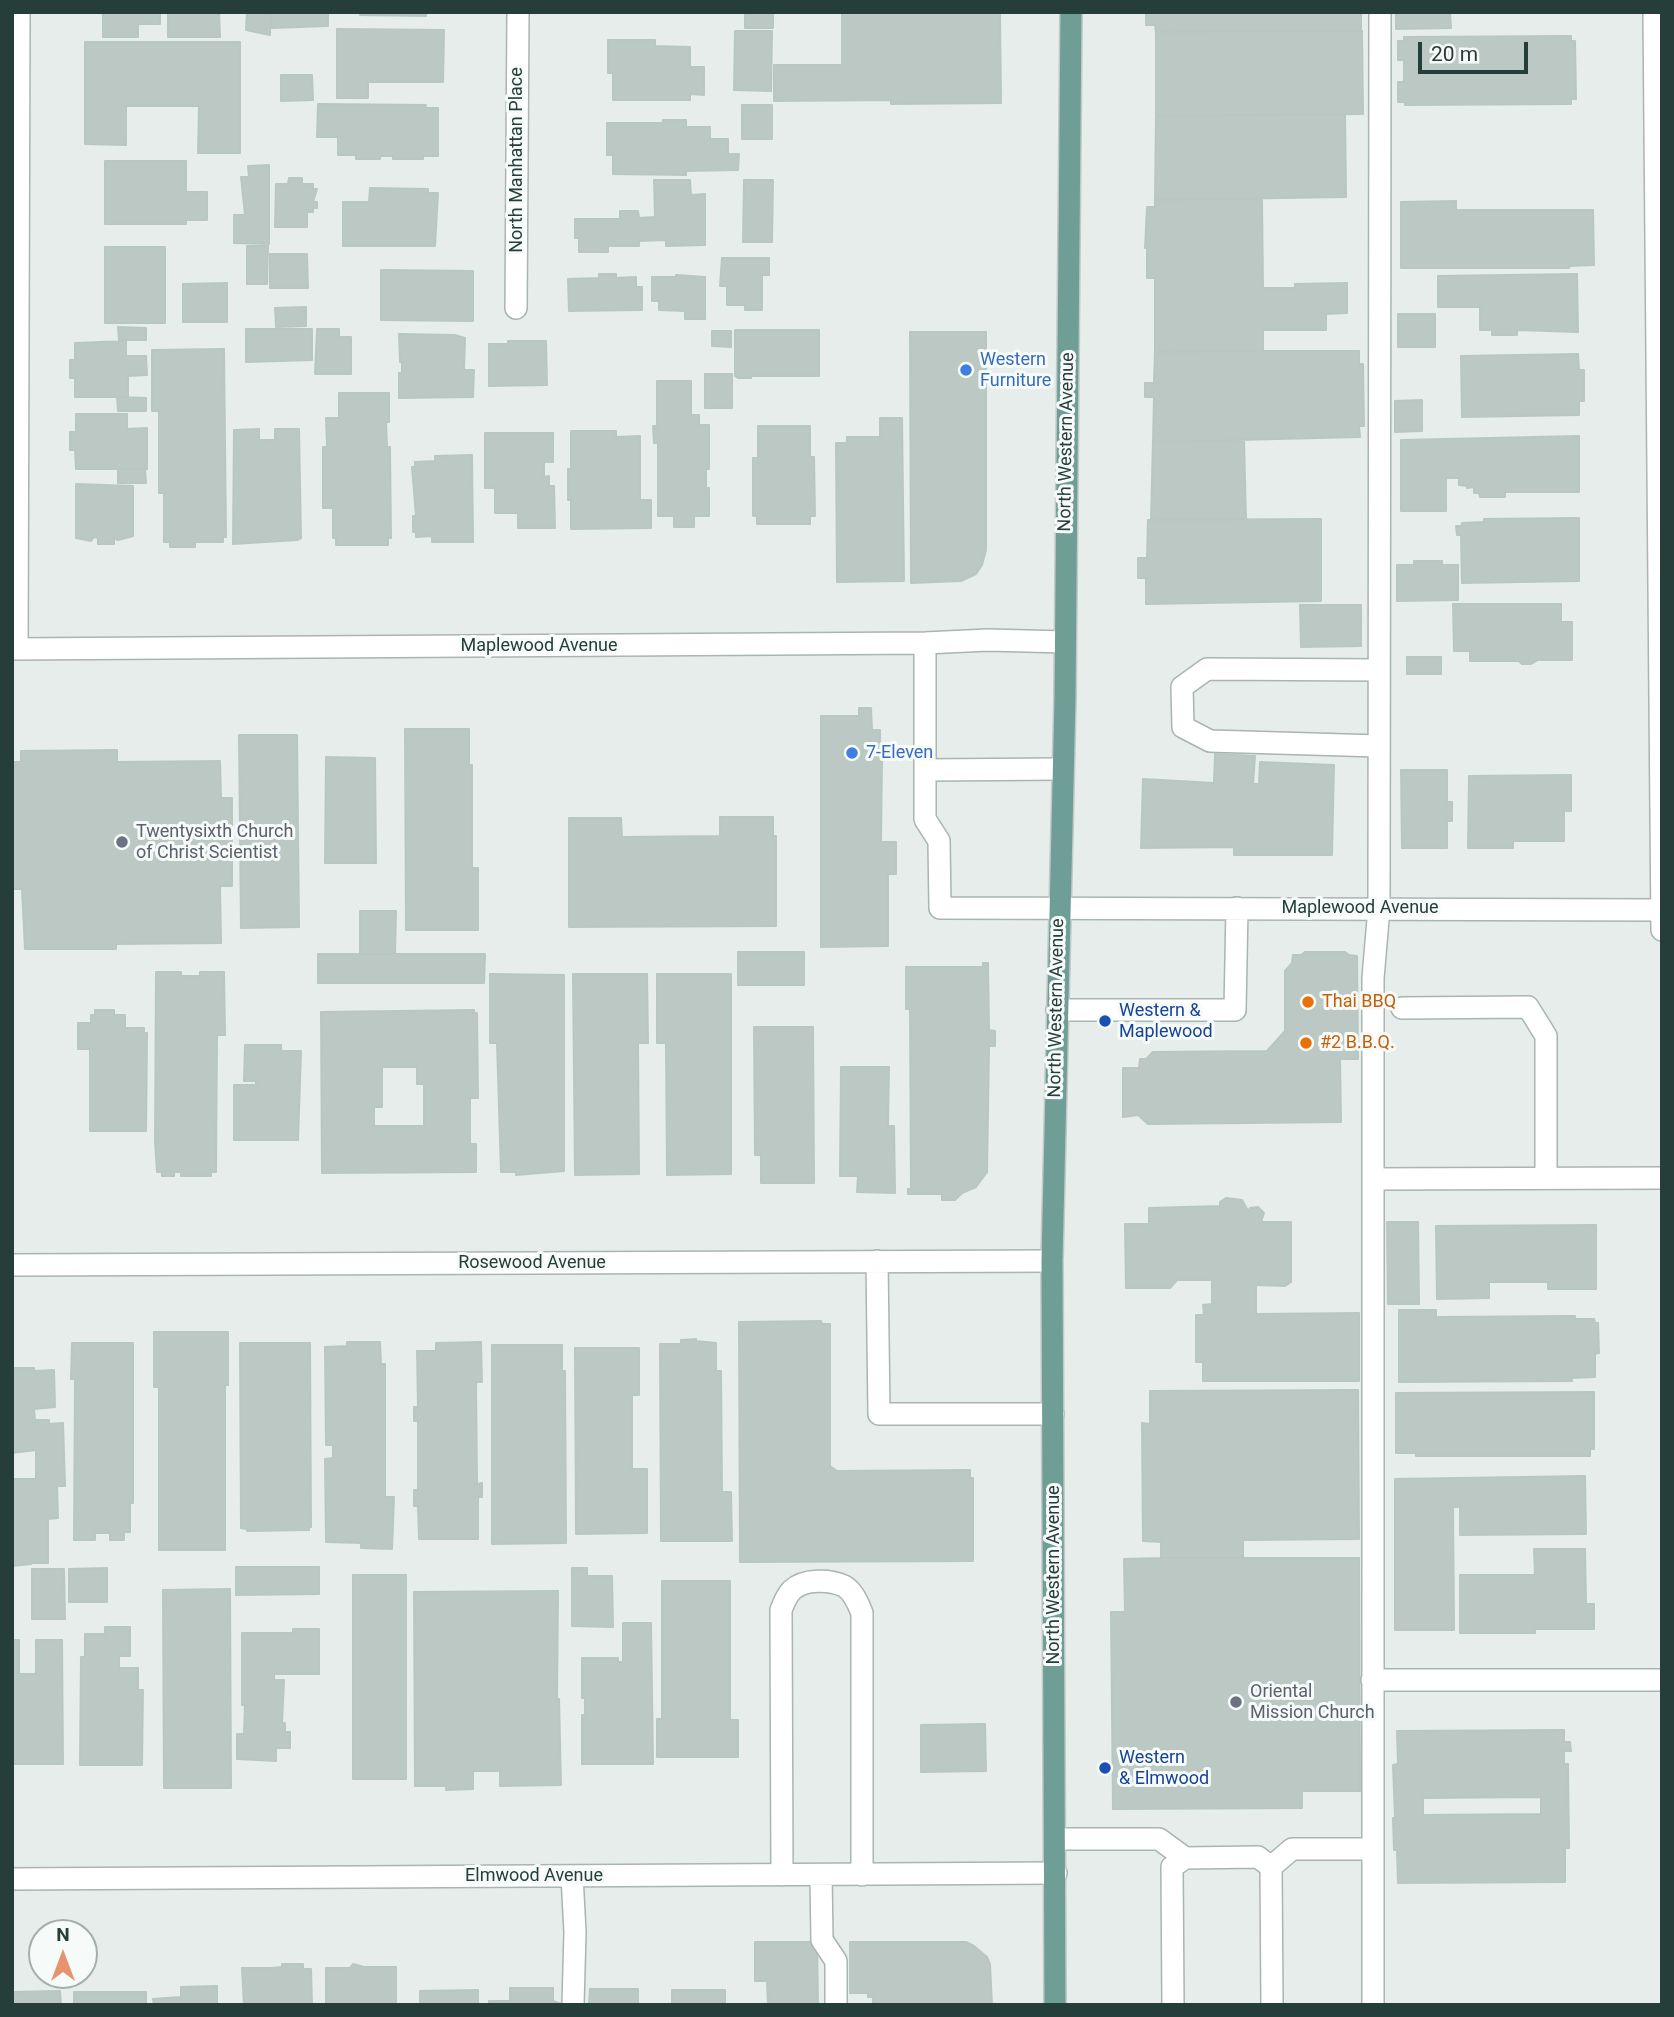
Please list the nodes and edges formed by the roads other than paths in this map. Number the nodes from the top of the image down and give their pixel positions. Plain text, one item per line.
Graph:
1 (19, 12) edge
2 (518, 12) edge
3 (1071, 12) edge
4 (1380, 12) edge
5 (1654, 12) edge
6 (516, 308) dead end
7 (1659, 346) edge
8 (1065, 642) junction
9 (925, 643) junction
10 (15, 649) edge
11 (1379, 670) junction
12 (1379, 746) junction
13 (1062, 769) junction
14 (925, 770) junction
15 (1059, 907) junction
16 (1237, 908) junction
17 (1379, 908) junction
18 (1662, 909) edge
19 (1662, 930) edge
20 (1402, 1008) dead end
21 (1057, 1010) junction
22 (1546, 1178) junction
23 (1662, 1178) edge
24 (1373, 1179) junction
25 (877, 1261) junction
26 (1052, 1261) junction
27 (12, 1265) edge
28 (1052, 1414) junction
29 (1372, 1680) junction
30 (1662, 1680) edge
31 (1056, 1839) junction
32 (1373, 1849) junction
33 (1185, 1858) junction
34 (1271, 1867) junction
35 (1056, 1874) junction
36 (782, 1875) junction
37 (821, 1875) junction
38 (862, 1875) junction
39 (572, 1876) junction
40 (12, 1879) edge
41 (573, 2005) edge
42 (836, 2005) edge
43 (1055, 2005) edge
44 (1173, 2005) edge
45 (1272, 2005) edge
46 (1373, 2005) edge

1 - 10 street
2 - 6 street, North Manhattan Place
3 - 8 main road, North Western Avenue
4 - 11 street
5 - 7 street
7 - 18 street
8 - 9 street, Maplewood Avenue
8 - 13 main road, North Western Avenue
9 - 10 street, Maplewood Avenue
9 - 14 street
11 - 12 street
11 - 12 street
12 - 17 street
13 - 14 street
13 - 15 main road, North Western Avenue
14 - 15 street, Maplewood Avenue
15 - 16 street, Maplewood Avenue
15 - 21 main road, North Western Avenue
16 - 17 street, Maplewood Avenue
16 - 21 street
17 - 18 street, Maplewood Avenue
17 - 24 street
18 - 19 street
20 - 22 street
21 - 26 main road, North Western Avenue
22 - 23 street
22 - 24 street
24 - 29 street
25 - 26 street, Rosewood Avenue
25 - 27 street, Rosewood Avenue
25 - 28 street
26 - 28 main road, North Western Avenue
28 - 31 main road, North Western Avenue
29 - 30 street
29 - 32 street
31 - 33 street
31 - 35 main road, North Western Avenue
32 - 34 street
32 - 46 street
33 - 34 street
33 - 44 street
34 - 45 street
35 - 38 street, Elmwood Avenue
35 - 43 main road, North Western Avenue
36 - 37 street, Elmwood Avenue
36 - 38 street
36 - 39 street, Elmwood Avenue
37 - 38 street, Elmwood Avenue
37 - 42 street
39 - 40 street, Elmwood Avenue
39 - 41 street

